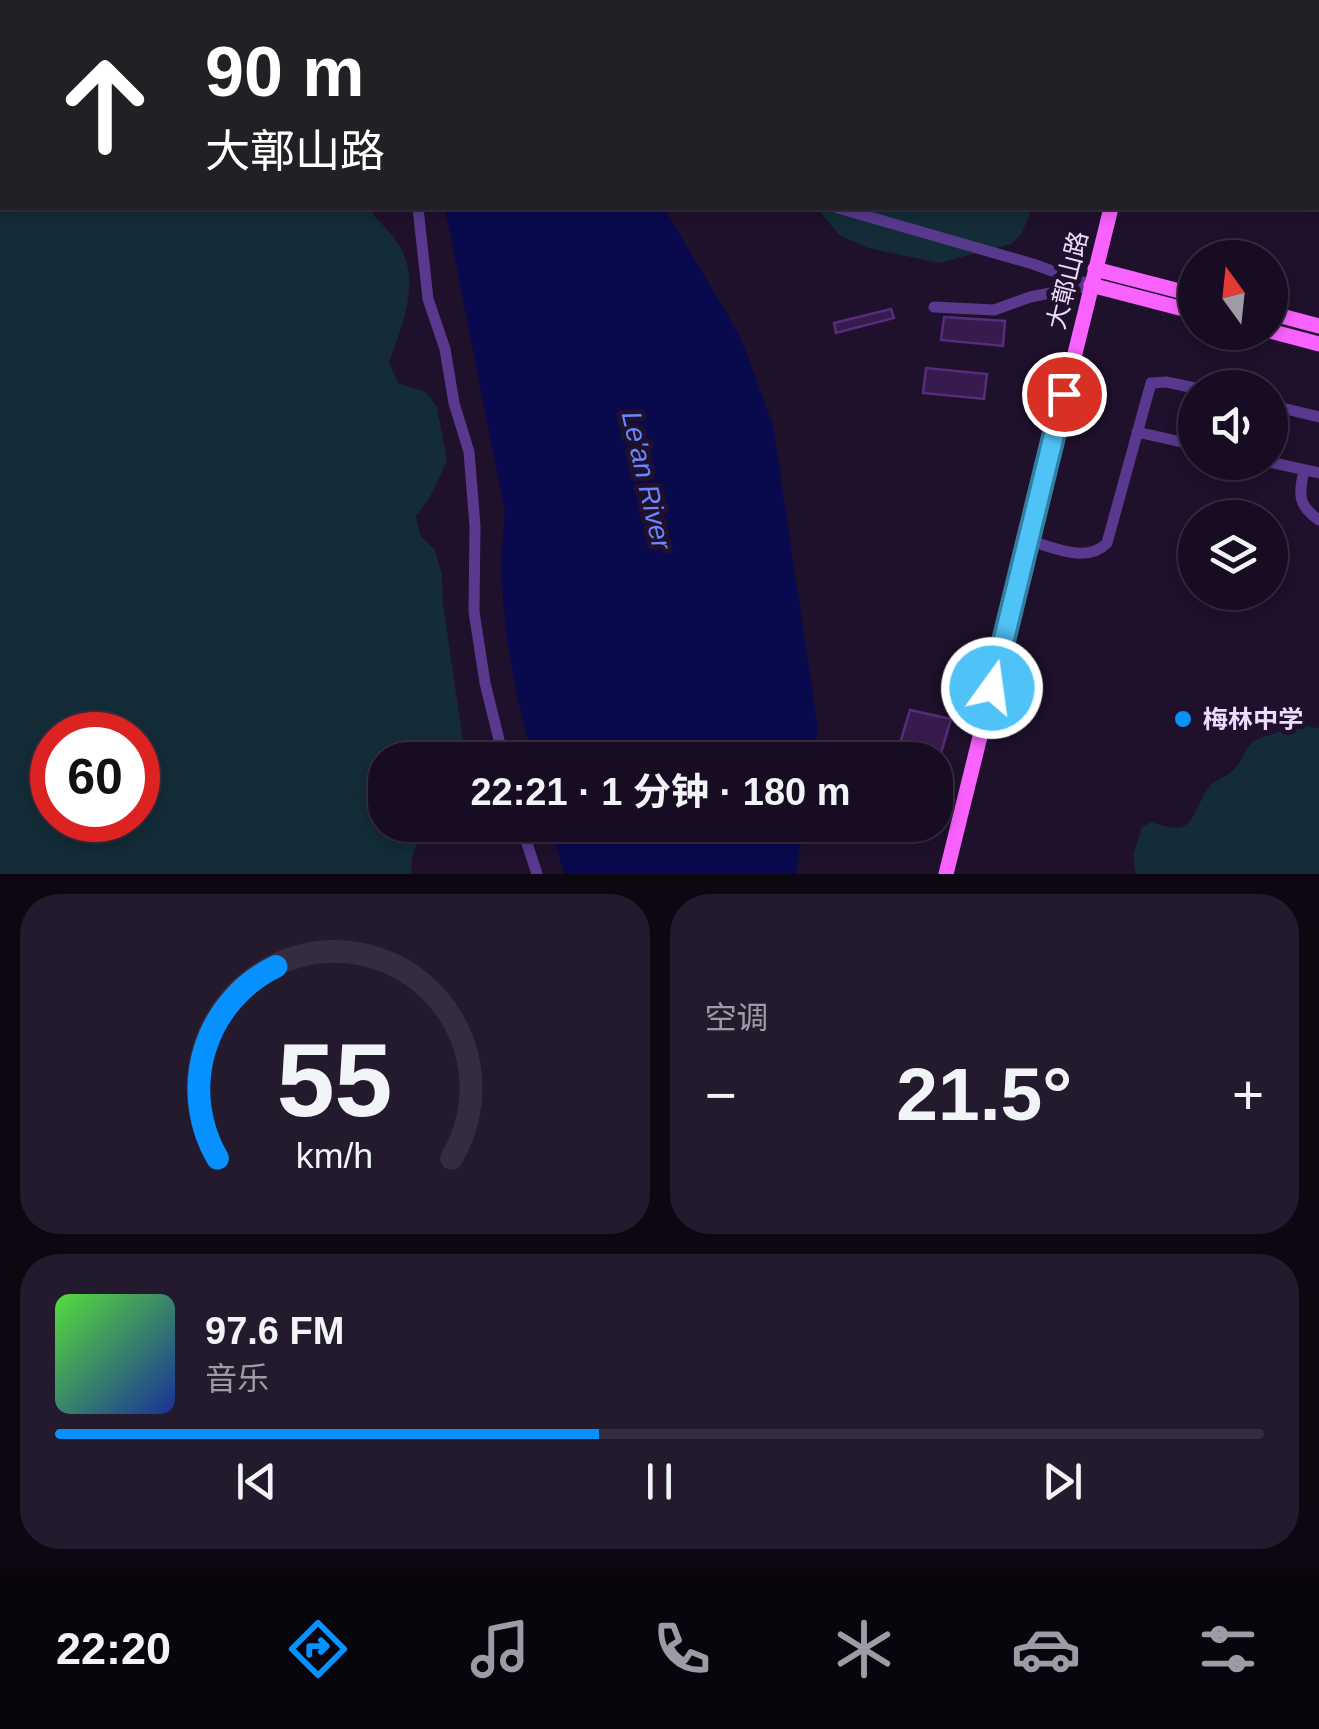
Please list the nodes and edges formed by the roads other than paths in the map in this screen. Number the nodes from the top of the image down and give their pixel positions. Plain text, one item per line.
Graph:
1 (418, 210) edge
2 (845, 210) edge
3 (1110, 210) edge
4 (1093, 277) junction
5 (1178, 291) edge
6 (934, 306) dead end
7 (1178, 306) edge
8 (1288, 318) edge
9 (1319, 326) edge
10 (1288, 336) edge
11 (1319, 344) edge
12 (1178, 384) edge
13 (1288, 410) edge
14 (1319, 416) edge
15 (1137, 432) junction
16 (1178, 442) edge
17 (1288, 466) edge
18 (1304, 470) junction
19 (1319, 473) edge
20 (1319, 520) edge
21 (1028, 540) junction
22 (500, 742) edge
23 (527, 842) edge
24 (537, 874) edge
25 (946, 874) edge

1 - 22 street
2 - 4 street
3 - 4 main road, 大鄣山路
4 - 5 main road
4 - 6 street
4 - 7 main road
4 - 21 main road, 大鄣山路
8 - 9 main road
10 - 11 main road
12 - 15 street
13 - 14 street
15 - 16 street
15 - 21 street
17 - 18 street
18 - 19 street
18 - 20 street
21 - 25 main road, 大鄣山路
23 - 24 street

